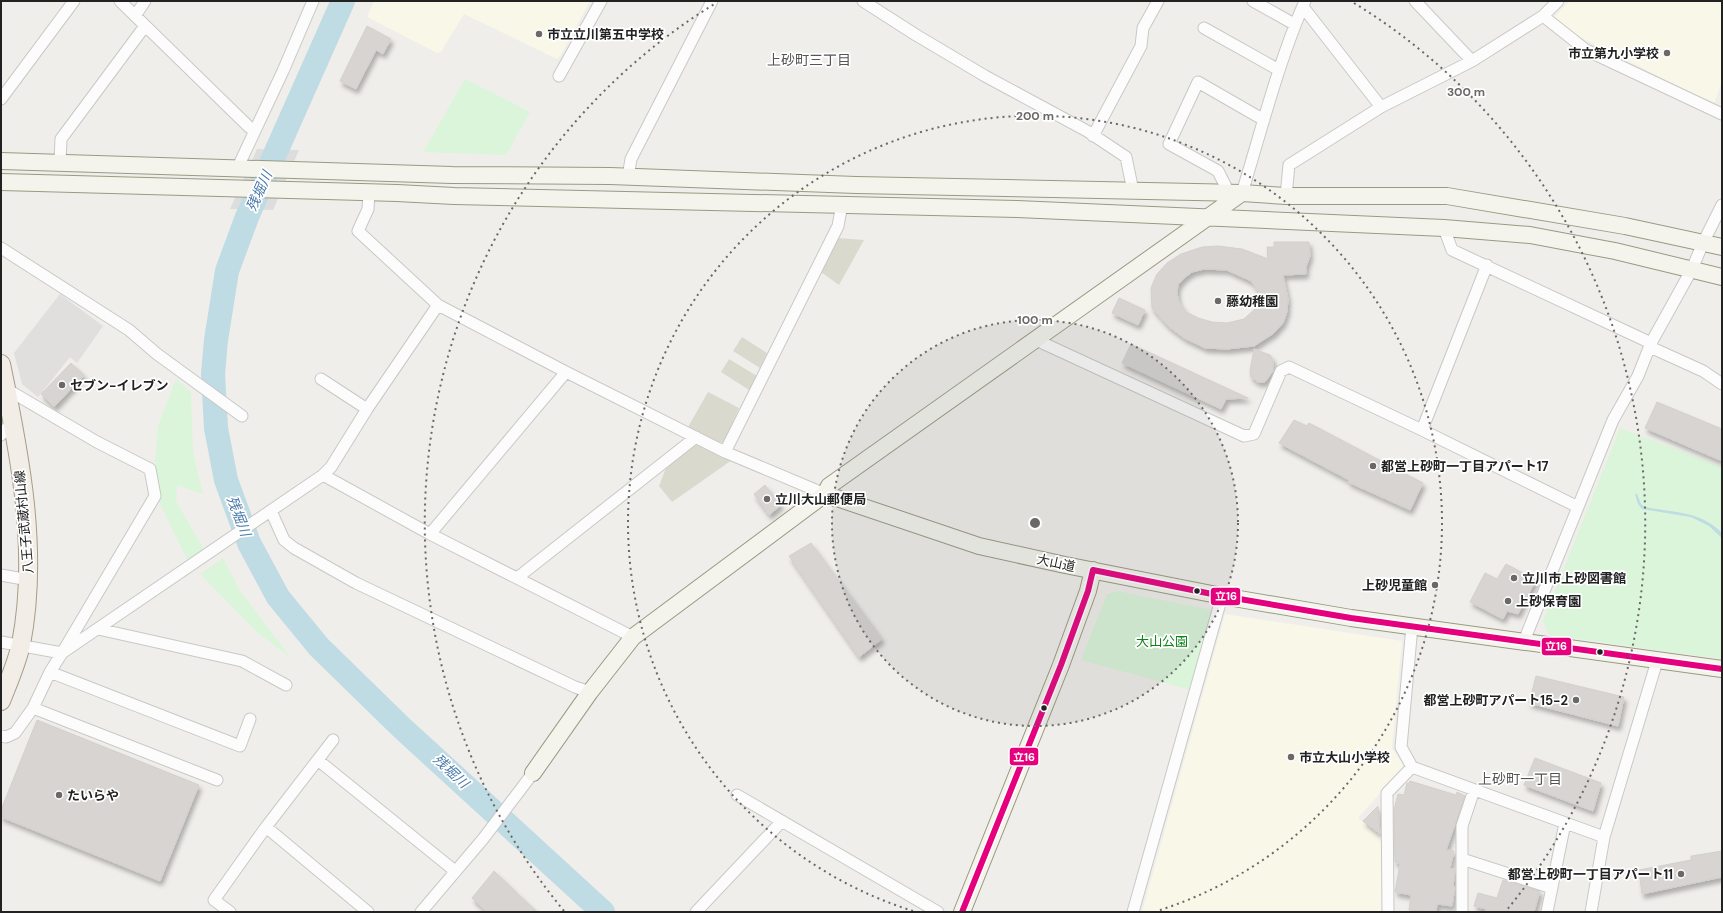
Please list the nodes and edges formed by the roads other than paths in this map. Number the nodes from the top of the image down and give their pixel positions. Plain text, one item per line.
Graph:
1 (74, 1) edge
2 (120, 1) edge
3 (145, 1) edge
4 (313, 1) edge
5 (601, 1) edge
6 (712, 1) edge
7 (863, 1) edge
8 (1158, 1) edge
9 (1253, 1) edge
10 (1415, 1) edge
11 (1558, 1) edge
12 (1304, 4) edge
13 (135, 16) junction
14 (1543, 16) junction
15 (1294, 24) junction
16 (145, 26) junction
17 (1204, 28) dead end
18 (1472, 61) junction
19 (1279, 70) junction
20 (559, 76) dead end
21 (1, 99) edge
22 (1381, 107) junction
23 (1722, 114) edge
24 (1264, 120) junction
25 (255, 131) junction
26 (1093, 136) junction
27 (1, 161) edge
28 (60, 162) junction
29 (242, 169) junction
30 (452, 174) junction
31 (610, 176) junction
32 (628, 177) junction
33 (1, 182) edge
34 (1133, 191) junction
35 (369, 193) junction
36 (1235, 193) junction
37 (454, 196) junction
38 (1286, 196) junction
39 (597, 199) junction
40 (842, 204) junction
41 (1722, 206) edge
42 (1206, 217) junction
43 (1444, 228) junction
44 (1703, 243) junction
45 (1722, 247) edge
46 (1, 248) edge
47 (1487, 266) junction
48 (1692, 269) junction
49 (1722, 277) edge
50 (438, 305) junction
51 (1034, 339) junction
52 (1650, 345) junction
53 (1, 364) edge
54 (566, 372) junction
55 (321, 379) dead end
56 (1722, 384) edge
57 (4, 387) edge
58 (367, 409) junction
59 (242, 416) dead end
60 (7, 428) edge
61 (1422, 430) junction
62 (696, 437) junction
63 (725, 452) junction
64 (323, 475) junction
65 (825, 494) junction
66 (1578, 507) junction
67 (268, 513) junction
68 (430, 534) junction
69 (1094, 570) junction
70 (1, 575) edge
71 (517, 578) junction
72 (29, 580) junction
73 (1222, 596) junction
74 (1412, 626) junction
75 (98, 629) junction
76 (634, 636) junction
77 (1524, 641) junction
78 (1, 642) edge
79 (21, 646) junction
80 (62, 653) junction
81 (1657, 661) junction
82 (1722, 669) edge
83 (50, 672) junction
84 (286, 685) dead end
85 (590, 692) junction
86 (1, 701) edge
87 (33, 708) junction
88 (250, 719) dead end
89 (1, 736) edge
90 (333, 740) dead end
91 (319, 761) junction
92 (1412, 767) junction
93 (533, 773) joint
94 (217, 780) dead end
95 (1474, 790) junction
96 (738, 795) dead end
97 (782, 821) junction
98 (1565, 823) junction
99 (266, 827) junction
100 (1604, 837) junction
101 (1462, 859) junction
102 (455, 871) junction
103 (1552, 888) junction
104 (230, 912) edge
105 (368, 912) edge
106 (421, 912) edge
107 (696, 912) edge
108 (938, 912) edge
109 (962, 912) edge
110 (1134, 912) edge
111 (1388, 912) edge
112 (1462, 912) edge
113 (1547, 912) edge
114 (1591, 912) edge

1 - 21 street
2 - 13 street
3 - 13 street
4 - 25 street
5 - 20 street
6 - 32 street
7 - 26 street
8 - 26 street
9 - 15 street
10 - 18 street
11 - 14 street
12 - 15 street
12 - 22 street
13 - 16 street
14 - 18 street
14 - 23 street
15 - 19 street
16 - 25 street
16 - 28 street
17 - 19 street
18 - 22 street
19 - 24 street
22 - 38 street
24 - 36 street
24 - 36 street
25 - 29 street
26 - 34 street
27 - 28 street
28 - 29 street
29 - 30 street
30 - 31 street
30 - 37 street
31 - 32 street
31 - 39 street
32 - 34 street
33 - 35 street
34 - 36 street
35 - 37 street
35 - 50 street
36 - 38 street
36 - 42 street
37 - 39 street
38 - 44 street
39 - 40 street
40 - 42 street
40 - 63 street
41 - 44 street
42 - 43 street
42 - 51 street
43 - 47 street
43 - 48 street
44 - 45 street
44 - 48 street
46 - 59 street
47 - 52 street
47 - 61 street
48 - 49 street
48 - 52 street
50 - 54 street
50 - 58 street
51 - 61 street
51 - 65 street
52 - 56 street
52 - 66 street
53 - 57 main road, 八王子武蔵村山線
54 - 62 street
54 - 68 street
55 - 58 street
57 - 60 main road, 八王子武蔵村山線
57 - 80 street
58 - 64 street
60 - 72 main road, 八王子武蔵村山線
61 - 66 street
62 - 63 street
62 - 71 street
63 - 65 street
64 - 67 street
64 - 68 street
65 - 69 street, 大山道
65 - 76 street
66 - 77 street
67 - 75 street
67 - 85 street
68 - 71 street
69 - 73 street, 大山道
69 - 109 street
70 - 72 street
71 - 76 street
72 - 79 main road, 八王子武蔵村山線
73 - 74 street, 大山道
73 - 110 street
74 - 77 street, 大山道
74 - 92 street
75 - 80 street
75 - 84 street
76 - 85 street
77 - 81 street, 大山道
78 - 79 street
79 - 80 street
79 - 86 main road, 八王子武蔵村山線
80 - 83 street
81 - 82 street, 大山道
81 - 100 street
83 - 87 street
83 - 88 street
85 - 93 street
87 - 89 street
87 - 94 street
90 - 91 street
91 - 99 street
91 - 102 street
92 - 95 street
92 - 111 street
93 - 102 street
95 - 98 street
95 - 101 street
96 - 97 street
97 - 107 street
97 - 108 street
98 - 100 street
98 - 103 street
99 - 104 street
99 - 105 street
100 - 114 street
101 - 103 street
101 - 112 street
102 - 106 street
103 - 113 street

